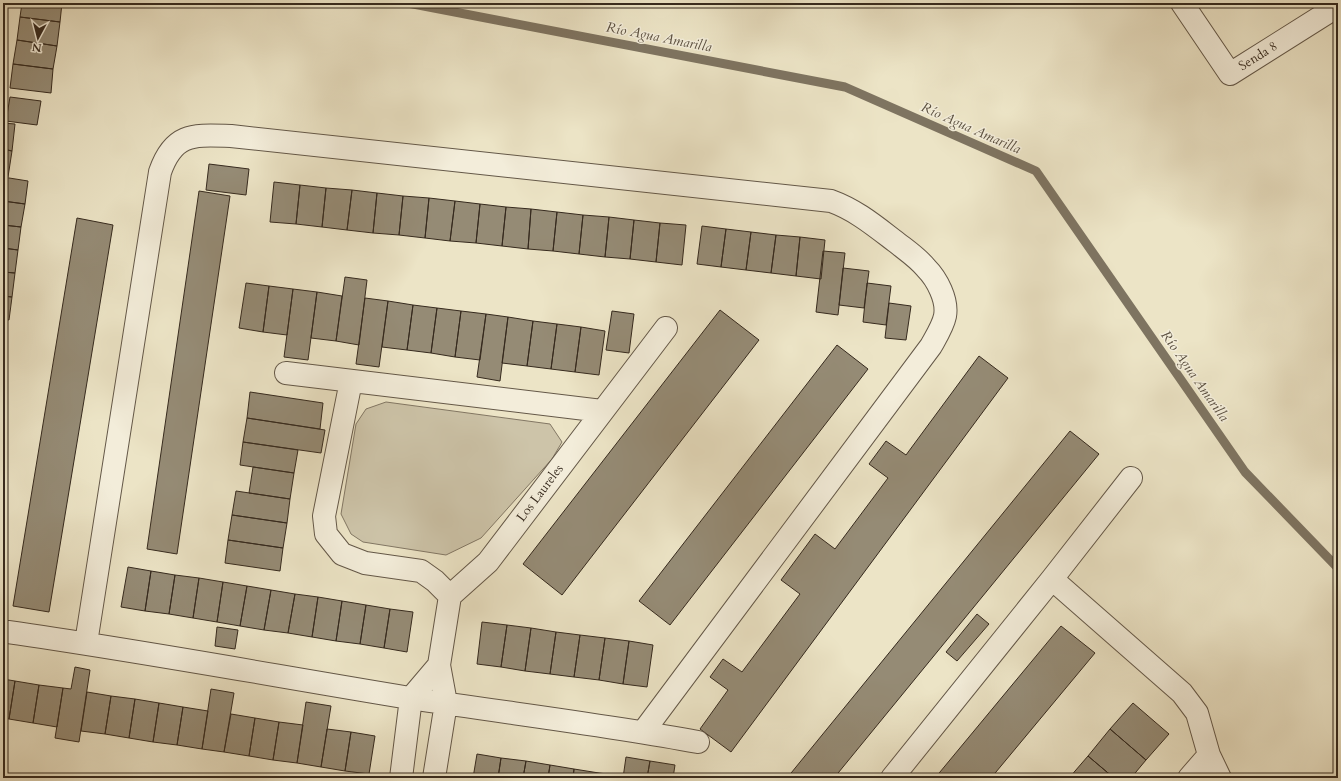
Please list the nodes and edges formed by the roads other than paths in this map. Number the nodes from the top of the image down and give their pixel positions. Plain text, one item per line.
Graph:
1 (1182, 3) edge
2 (1338, 6) edge
3 (666, 328) dead end
4 (286, 373) dead end
5 (351, 381) junction
6 (602, 411) junction
7 (1131, 478) dead end
8 (1052, 580) junction
9 (450, 596) junction
10 (8, 632) dead end
11 (86, 643) junction
12 (439, 666) junction
13 (411, 698) junction
14 (446, 703) junction
15 (643, 732) junction
16 (698, 742) dead end
17 (1209, 755) junction
18 (401, 778) edge
19 (434, 778) edge
20 (892, 778) edge
21 (1189, 778) edge
22 (1220, 778) edge

1 - 2 street, Senda 8
3 - 6 street, Los Laureles
4 - 5 street
5 - 6 street
5 - 9 street
6 - 9 street, Los Laureles
7 - 8 street
8 - 17 street
8 - 20 street
9 - 12 street
10 - 11 street
11 - 13 street
11 - 15 street
12 - 13 street
12 - 14 street
13 - 14 street
13 - 18 street
14 - 15 street
14 - 19 street
15 - 16 street
17 - 21 street
17 - 22 street

